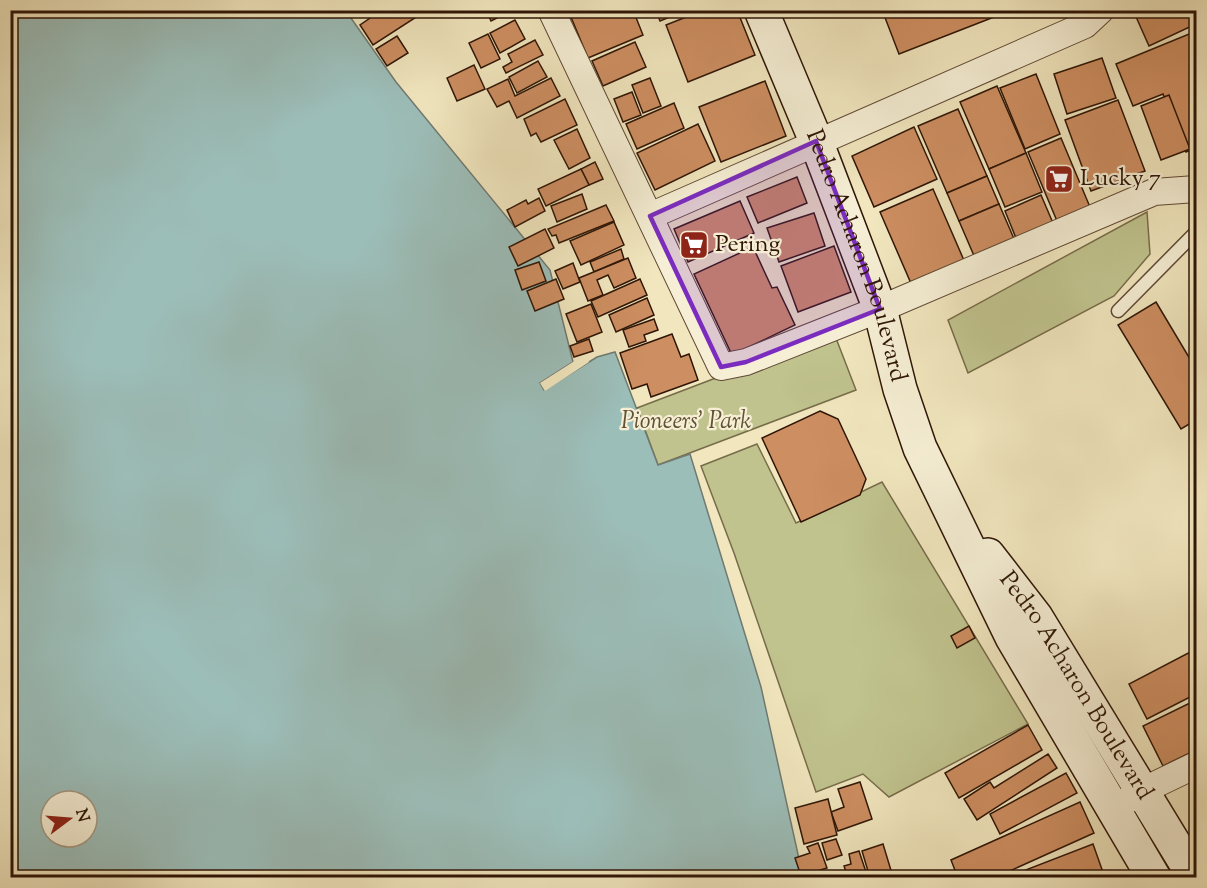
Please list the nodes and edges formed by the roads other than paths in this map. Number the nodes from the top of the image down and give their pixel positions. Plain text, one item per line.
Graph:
1 (551, 10) edge
2 (761, 10) edge
3 (1101, 12) edge
4 (816, 141) junction
5 (1197, 189) edge
6 (650, 216) junction
7 (1197, 232) edge
8 (880, 309) junction
9 (1118, 311) dead end
10 (1197, 765) edge
11 (1129, 800) junction
12 (1154, 878) edge
13 (1196, 878) edge

1 - 6 street
2 - 4 main road, Pedro Acharon Boulevard
3 - 4 street
4 - 6 street
4 - 8 main road, Pedro Acharon Boulevard
5 - 8 street
6 - 8 street
7 - 9 lane
8 - 11 main road, Pedro Acharon Boulevard
10 - 11 street
11 - 12 main road, Pedro Acharon Boulevard
11 - 13 main road, Pedro Acharon Boulevard

